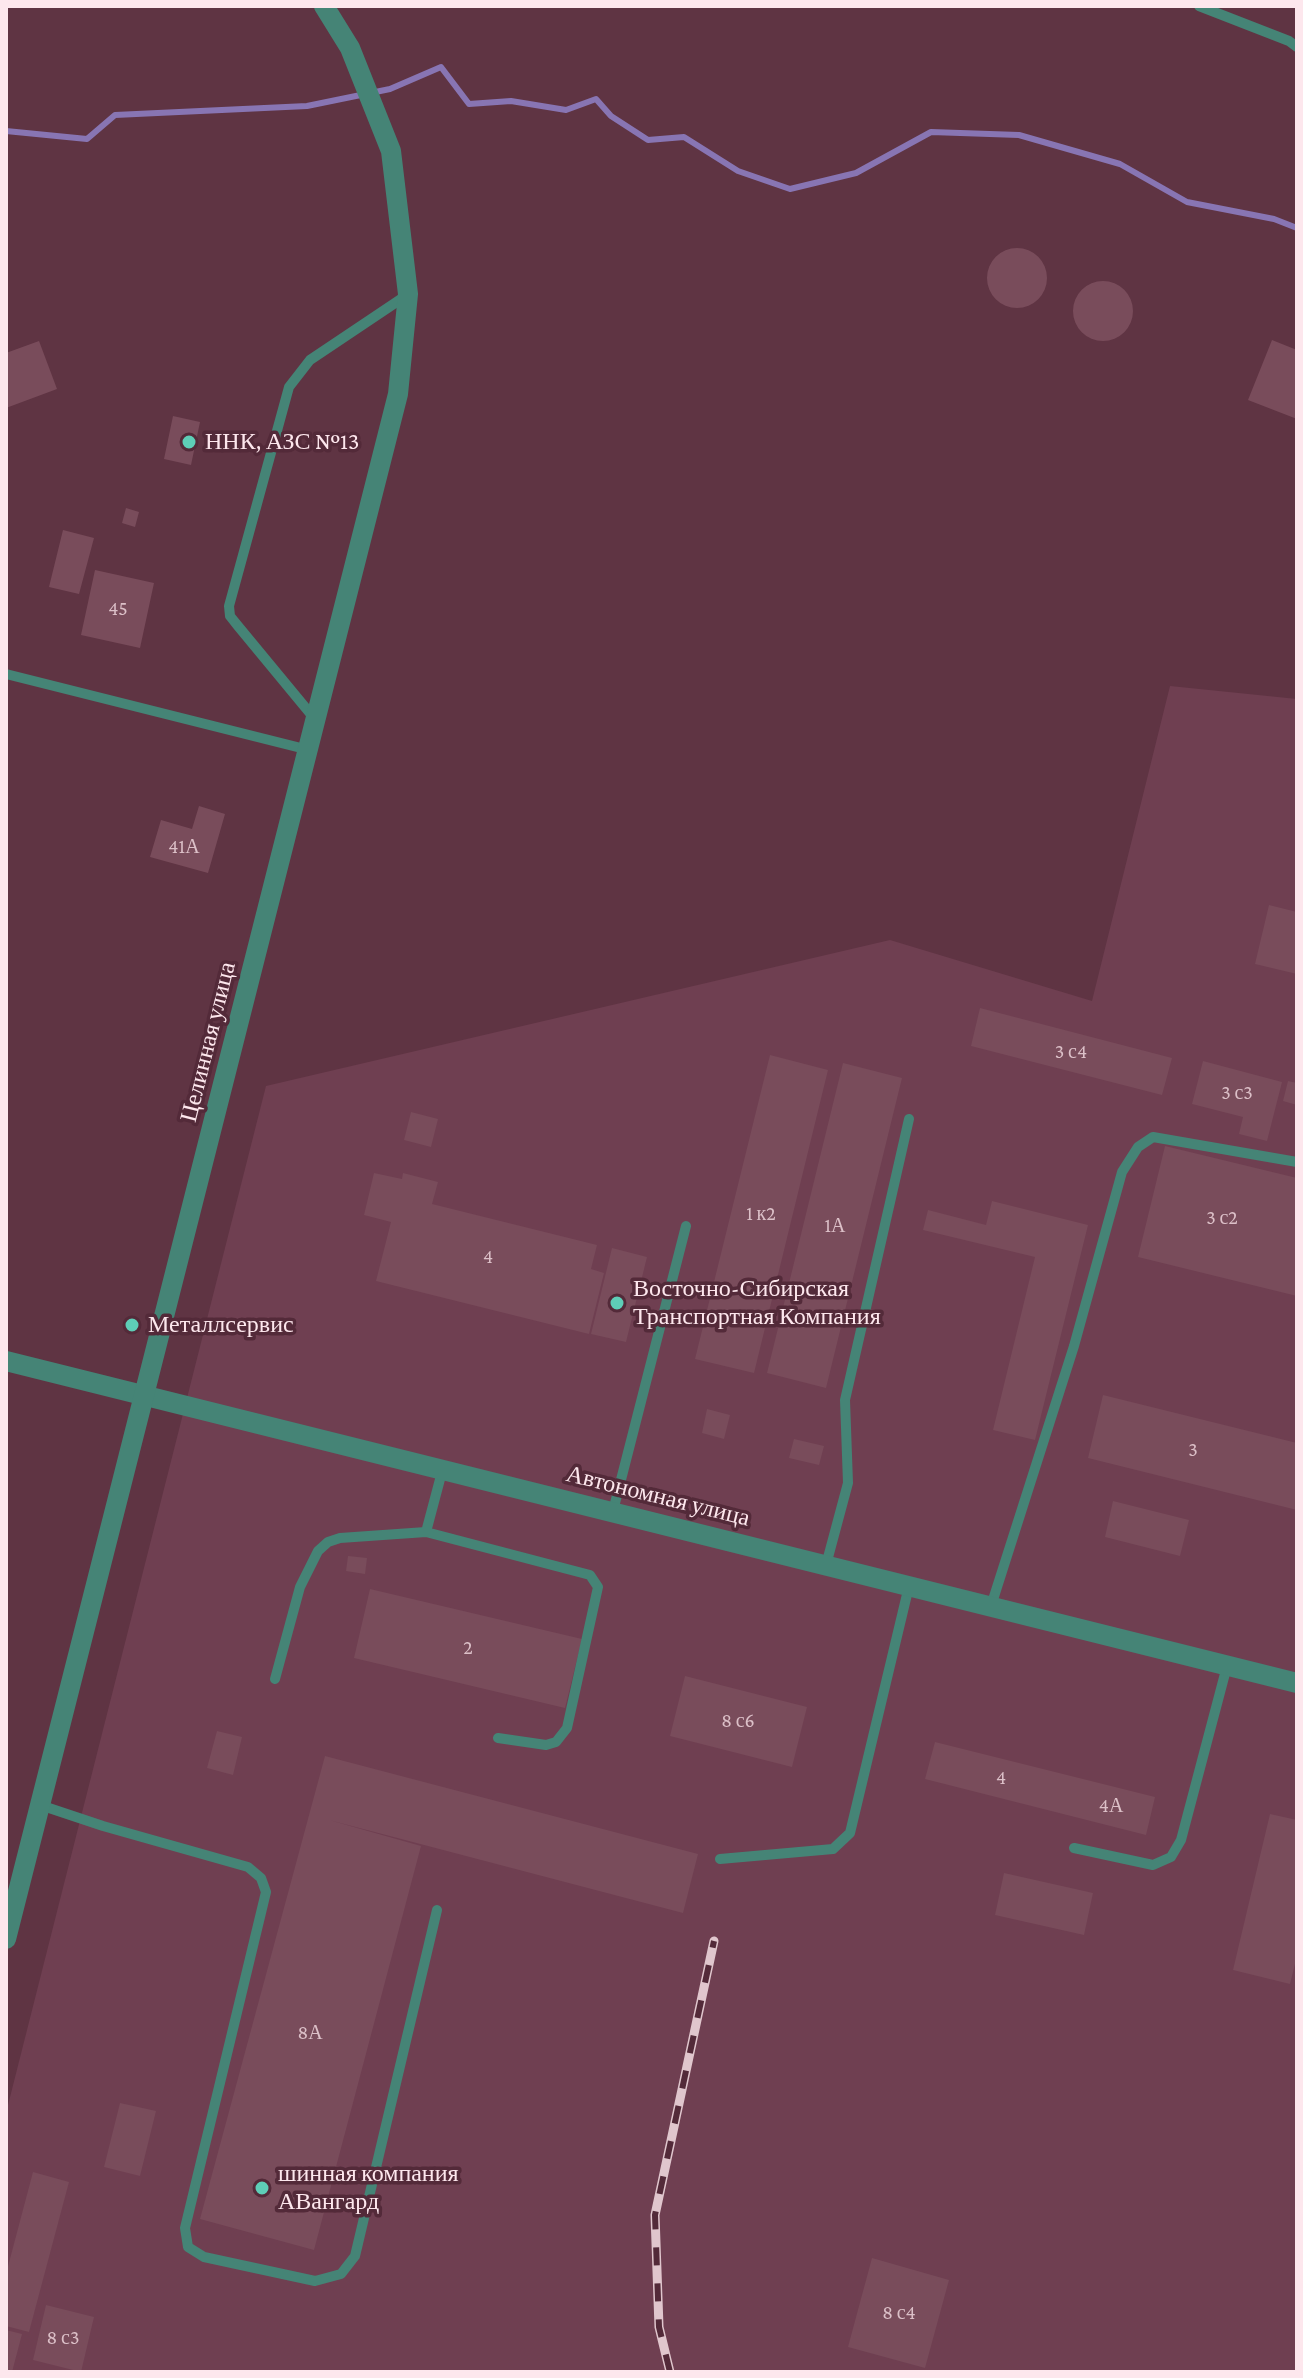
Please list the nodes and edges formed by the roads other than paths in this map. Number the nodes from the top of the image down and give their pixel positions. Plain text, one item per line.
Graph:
1 (324, 6) edge
2 (1199, 6) edge
3 (1297, 47) edge
4 (408, 294) junction
5 (6, 674) edge
6 (316, 720) junction
7 (309, 750) junction
8 (909, 1119) dead end
9 (1297, 1162) edge
10 (686, 1226) dead end
11 (6, 1361) edge
12 (145, 1394) junction
13 (443, 1468) junction
14 (613, 1511) junction
15 (426, 1532) junction
16 (826, 1565) junction
17 (909, 1586) junction
18 (991, 1606) junction
19 (1227, 1666) junction
20 (275, 1679) dead end
21 (1297, 1683) edge
22 (498, 1738) dead end
23 (40, 1805) junction
24 (1074, 1848) dead end
25 (720, 1859) dead end
26 (437, 1910) dead end
27 (6, 1939) edge

1 - 4 street, Целинная улица
2 - 3 lane
4 - 6 street, Целинная улица
4 - 6 lane
5 - 7 lane
6 - 7 street, Целинная улица
7 - 12 street, Целинная улица
8 - 16 lane
9 - 18 lane
10 - 14 lane
11 - 12 street, Автономная улица
12 - 13 street, Автономная улица
12 - 23 street, Целинная улица
13 - 14 street, Автономная улица
13 - 15 lane
14 - 16 street, Автономная улица
15 - 20 lane
15 - 22 lane
16 - 17 street, Автономная улица
17 - 18 street, Автономная улица
17 - 25 lane
18 - 19 street, Автономная улица
19 - 21 street, Автономная улица
19 - 24 lane
23 - 26 lane
23 - 27 street, Целинная улица

